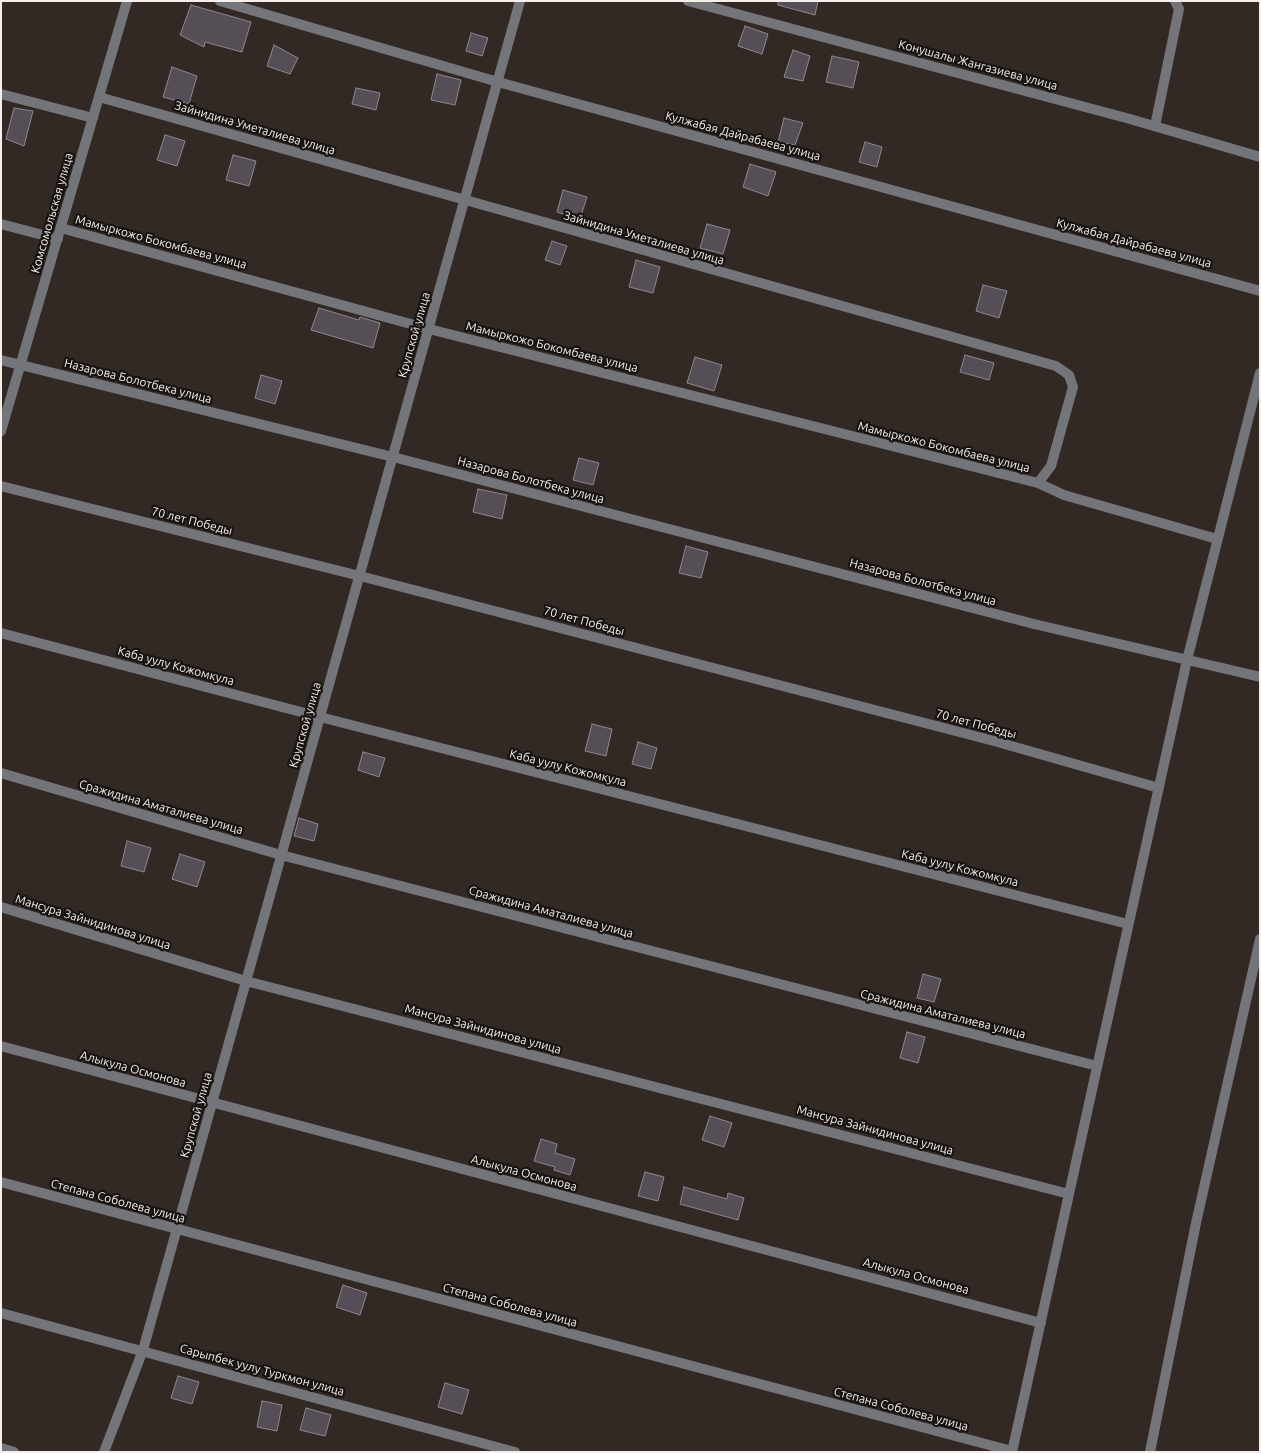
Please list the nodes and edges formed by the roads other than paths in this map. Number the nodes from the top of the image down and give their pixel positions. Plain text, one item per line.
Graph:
1 (128, 1) edge
2 (220, 1) edge
3 (520, 1) edge
4 (688, 1) edge
5 (1175, 1) edge
6 (498, 82) junction
7 (1, 94) edge
8 (99, 97) junction
9 (93, 118) junction
10 (1155, 126) junction
11 (1260, 156) edge
12 (465, 201) junction
13 (1, 224) edge
14 (61, 228) junction
15 (58, 239) junction
16 (1260, 291) edge
17 (429, 329) junction
18 (1, 360) edge
19 (21, 364) junction
20 (1260, 373) edge
21 (1, 431) edge
22 (393, 457) junction
23 (1038, 483) junction
24 (1, 486) edge
25 (1218, 540) junction
26 (360, 576) junction
27 (1, 633) edge
28 (1187, 660) junction
29 (1260, 677) edge
30 (320, 717) junction
31 (1, 773) edge
32 (1159, 788) junction
33 (281, 855) junction
34 (1, 907) edge
35 (1128, 924) junction
36 (1260, 939) edge
37 (246, 981) junction
38 (1, 1046) edge
39 (1097, 1066) junction
40 (212, 1104) junction
41 (1, 1182) edge
42 (1069, 1194) junction
43 (176, 1230) junction
44 (1, 1312) edge
45 (1041, 1323) junction
46 (142, 1350) junction
47 (1, 1448) edge
48 (14, 1452) edge
49 (104, 1452) edge
50 (515, 1452) edge
51 (1012, 1452) edge
52 (1150, 1452) edge

1 - 8 street, Комсомольская улица
2 - 6 street, Кулжабая Дайрабаева улица
3 - 6 street, Крупской улица
4 - 10 street, Конушалы Жангазиева улица
5 - 10 street
6 - 12 street, Крупской улица
6 - 16 street, Кулжабая Дайрабаева улица
7 - 9 street
8 - 9 street, Комсомольская улица
8 - 12 street, Зайнидина Уметалиева улица
9 - 14 street, Комсомольская улица
10 - 11 street, Конушалы Жангазиева улица
12 - 17 street, Крупской улица
12 - 23 street, Зайнидина Уметалиева улица
13 - 15 street
14 - 15 street, Комсомольская улица
14 - 17 street, Мамыркожо Бокомбаева улица
15 - 19 street, Комсомольская улица
17 - 22 street, Крупской улица
17 - 23 street, Мамыркожо Бокомбаева улица
18 - 19 street, Назарова Болотбека улица
19 - 21 street, Комсомольская улица
19 - 22 street, Назарова Болотбека улица
20 - 25 street
22 - 26 street, Крупской улица
22 - 28 street, Назарова Болотбека улица
23 - 25 street, Мамыркожо Бокомбаева улица
24 - 26 street, 70 лет Победы
25 - 28 street
26 - 30 street, Крупской улица
26 - 32 street, 70 лет Победы
27 - 30 street, Каба уулу Кожомкула
28 - 29 street, Назарова Болотбека улица
28 - 32 street
30 - 33 street, Крупской улица
30 - 35 street, Каба уулу Кожомкула
31 - 33 street, Сражидина Аматалиева улица
32 - 35 street
33 - 37 street, Крупской улица
33 - 39 street, Сражидина Аматалиева улица
34 - 37 street, Мансура Зайнидинова улица
35 - 39 street
36 - 52 street
37 - 40 street, Крупской улица
37 - 42 street, Мансура Зайнидинова улица
38 - 40 street, Алыкула Осмонова
39 - 42 street
40 - 43 street, Крупской улица
40 - 45 street, Алыкула Осмонова
41 - 43 street, Степана Соболева улица
42 - 45 street
43 - 46 street, Крупской улица
43 - 51 street, Степана Соболева улица
44 - 46 street, Сарыпбек уулу Туркмон улица
45 - 51 street
46 - 49 street, Крупской улица
46 - 50 street, Сарыпбек уулу Туркмон улица
47 - 48 street

